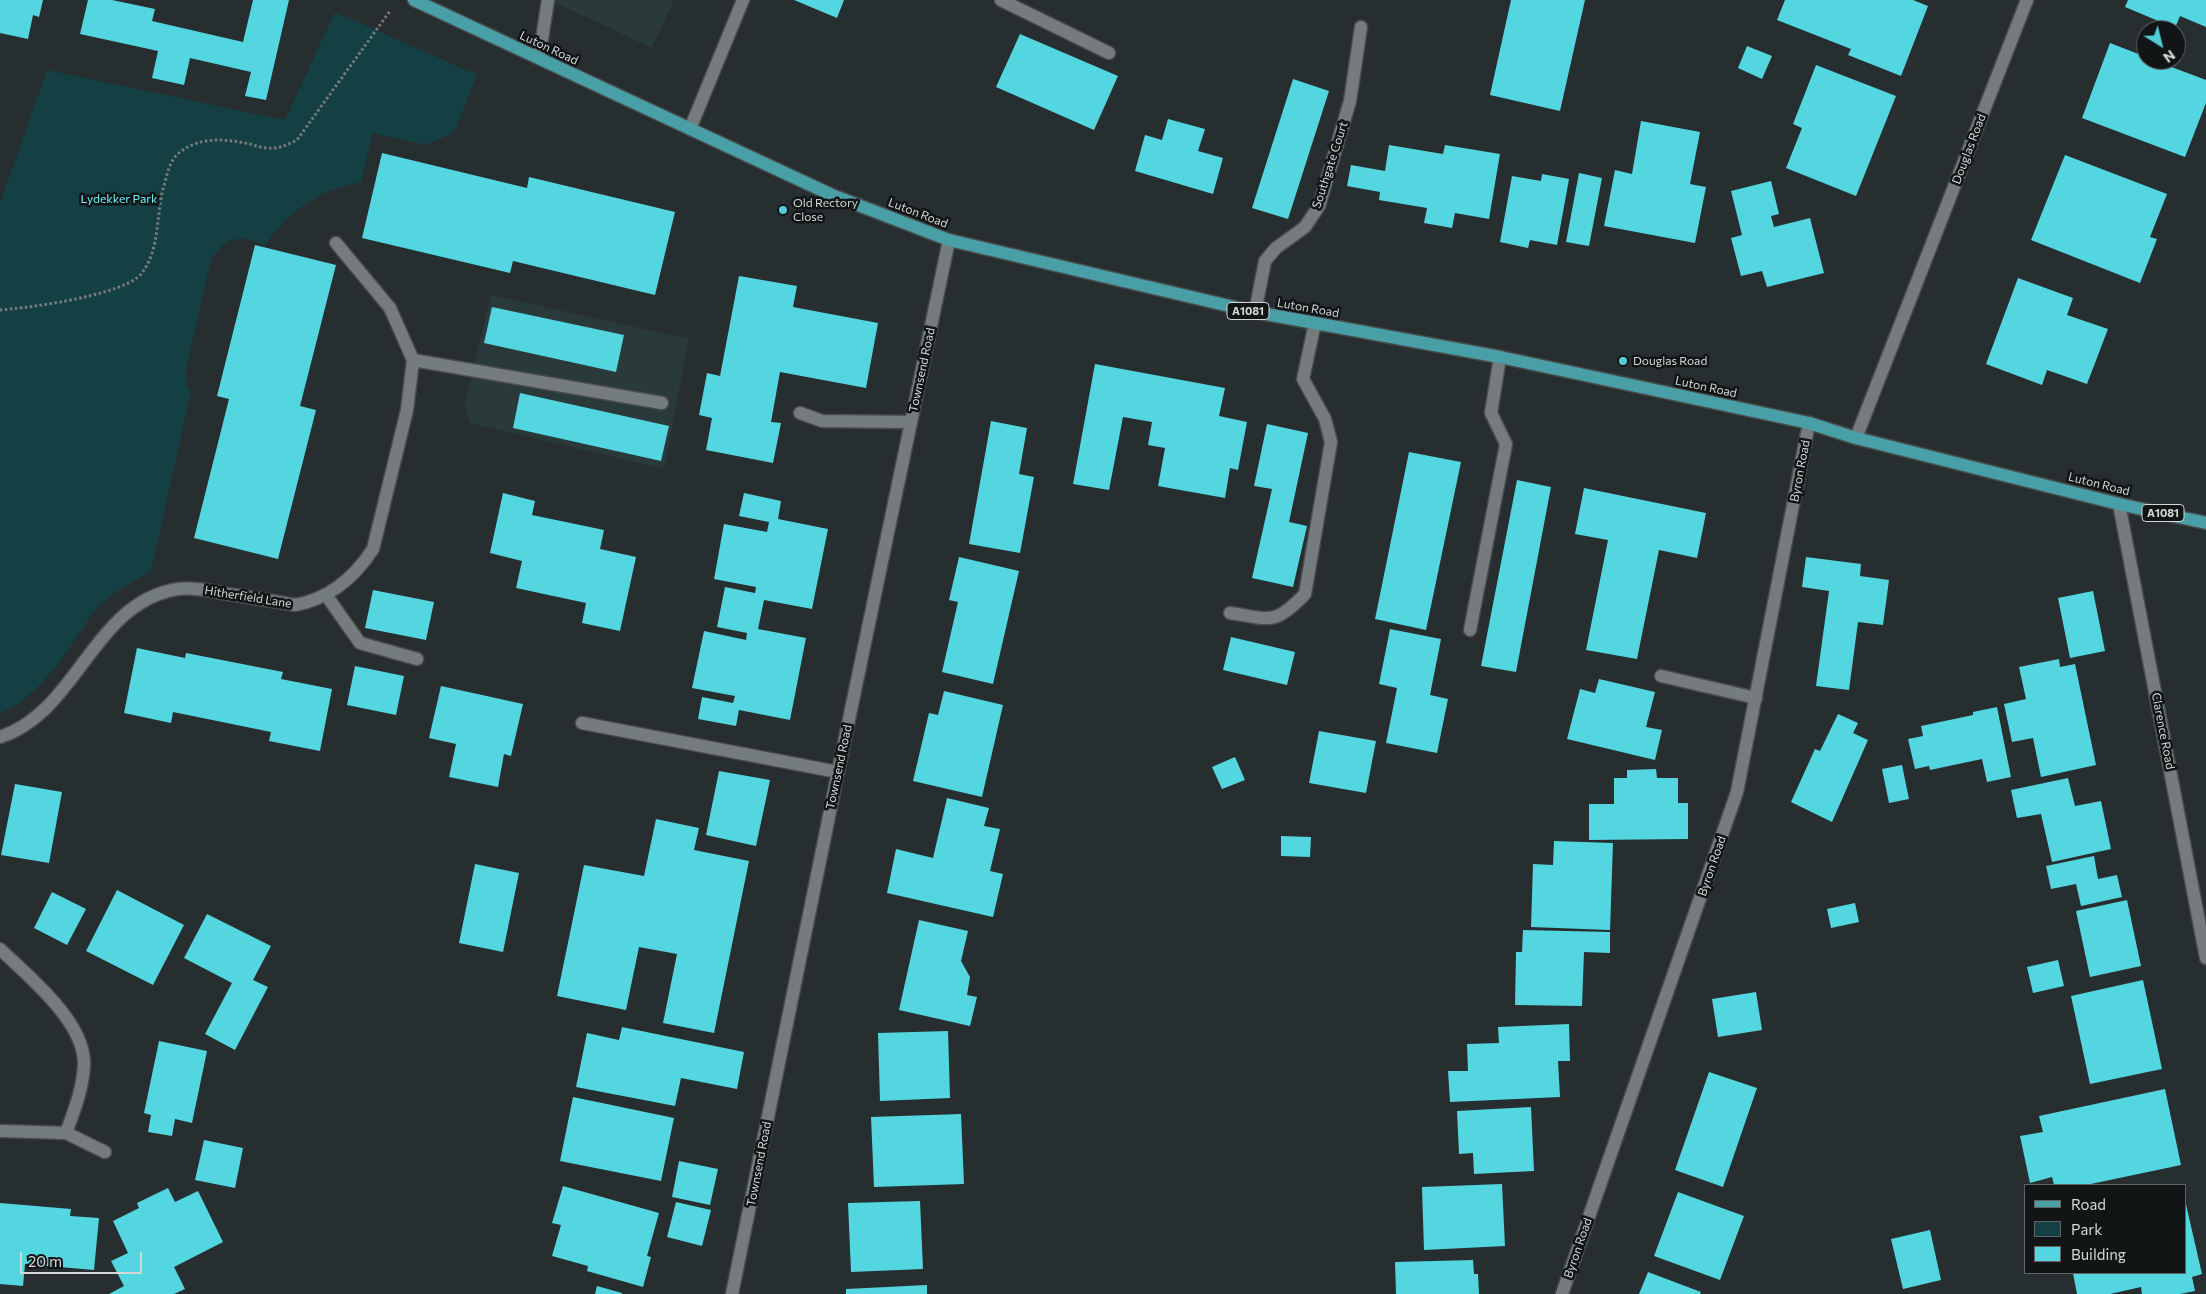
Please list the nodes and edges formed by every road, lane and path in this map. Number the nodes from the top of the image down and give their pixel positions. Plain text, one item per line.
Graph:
1 (414, 0) edge
2 (548, 0) edge
3 (743, 0) edge
4 (1002, 0) edge
5 (2027, 0) edge
6 (392, 8) dead end
7 (1361, 27) dead end
8 (1109, 53) dead end
9 (539, 58) junction
10 (690, 129) junction
11 (949, 240) junction
12 (336, 243) dead end
13 (0, 310) edge
14 (1255, 312) junction
15 (1315, 323) junction
16 (1500, 357) junction
17 (413, 360) junction
18 (662, 403) dead end
19 (800, 413) dead end
20 (911, 422) junction
21 (1809, 423) junction
22 (1856, 438) junction
23 (2119, 504) junction
24 (2206, 523) edge
25 (326, 595) junction
26 (1230, 613) dead end
27 (1470, 630) dead end
28 (417, 659) dead end
29 (1661, 676) dead end
30 (1756, 698) junction
31 (582, 723) dead end
32 (0, 737) edge
33 (838, 772) junction
34 (0, 949) edge
35 (2206, 958) edge
36 (1, 1131) edge
37 (66, 1133) junction
38 (105, 1152) dead end
39 (732, 1294) edge
40 (1562, 1294) edge

1 - 9 main road, Luton Road / A1081
2 - 9 street
3 - 10 street
4 - 8 street
5 - 22 street, Douglas Road
6 - 13 path
7 - 14 street, Southgate Court
9 - 10 main road, Luton Road / A1081
10 - 11 main road, Luton Road / A1081
11 - 14 main road, Luton Road / A1081
11 - 20 street, Townsend Road
12 - 17 street
14 - 15 main road, Luton Road / A1081
15 - 16 main road, Luton Road / A1081
15 - 26 street
16 - 21 main road, Luton Road / A1081
16 - 27 street
17 - 18 street
17 - 25 street, Hitherfield Lane
19 - 20 street
20 - 33 street, Townsend Road
21 - 22 main road, Luton Road / A1081
21 - 30 street, Byron Road
22 - 23 main road, Luton Road / A1081
23 - 24 main road, Luton Road / A1081
23 - 35 street, Clarence Road
25 - 28 street
25 - 32 street, Hitherfield Lane
29 - 30 street
30 - 40 street, Byron Road
31 - 33 street
33 - 39 street, Townsend Road
34 - 37 street
36 - 37 street
37 - 38 street

